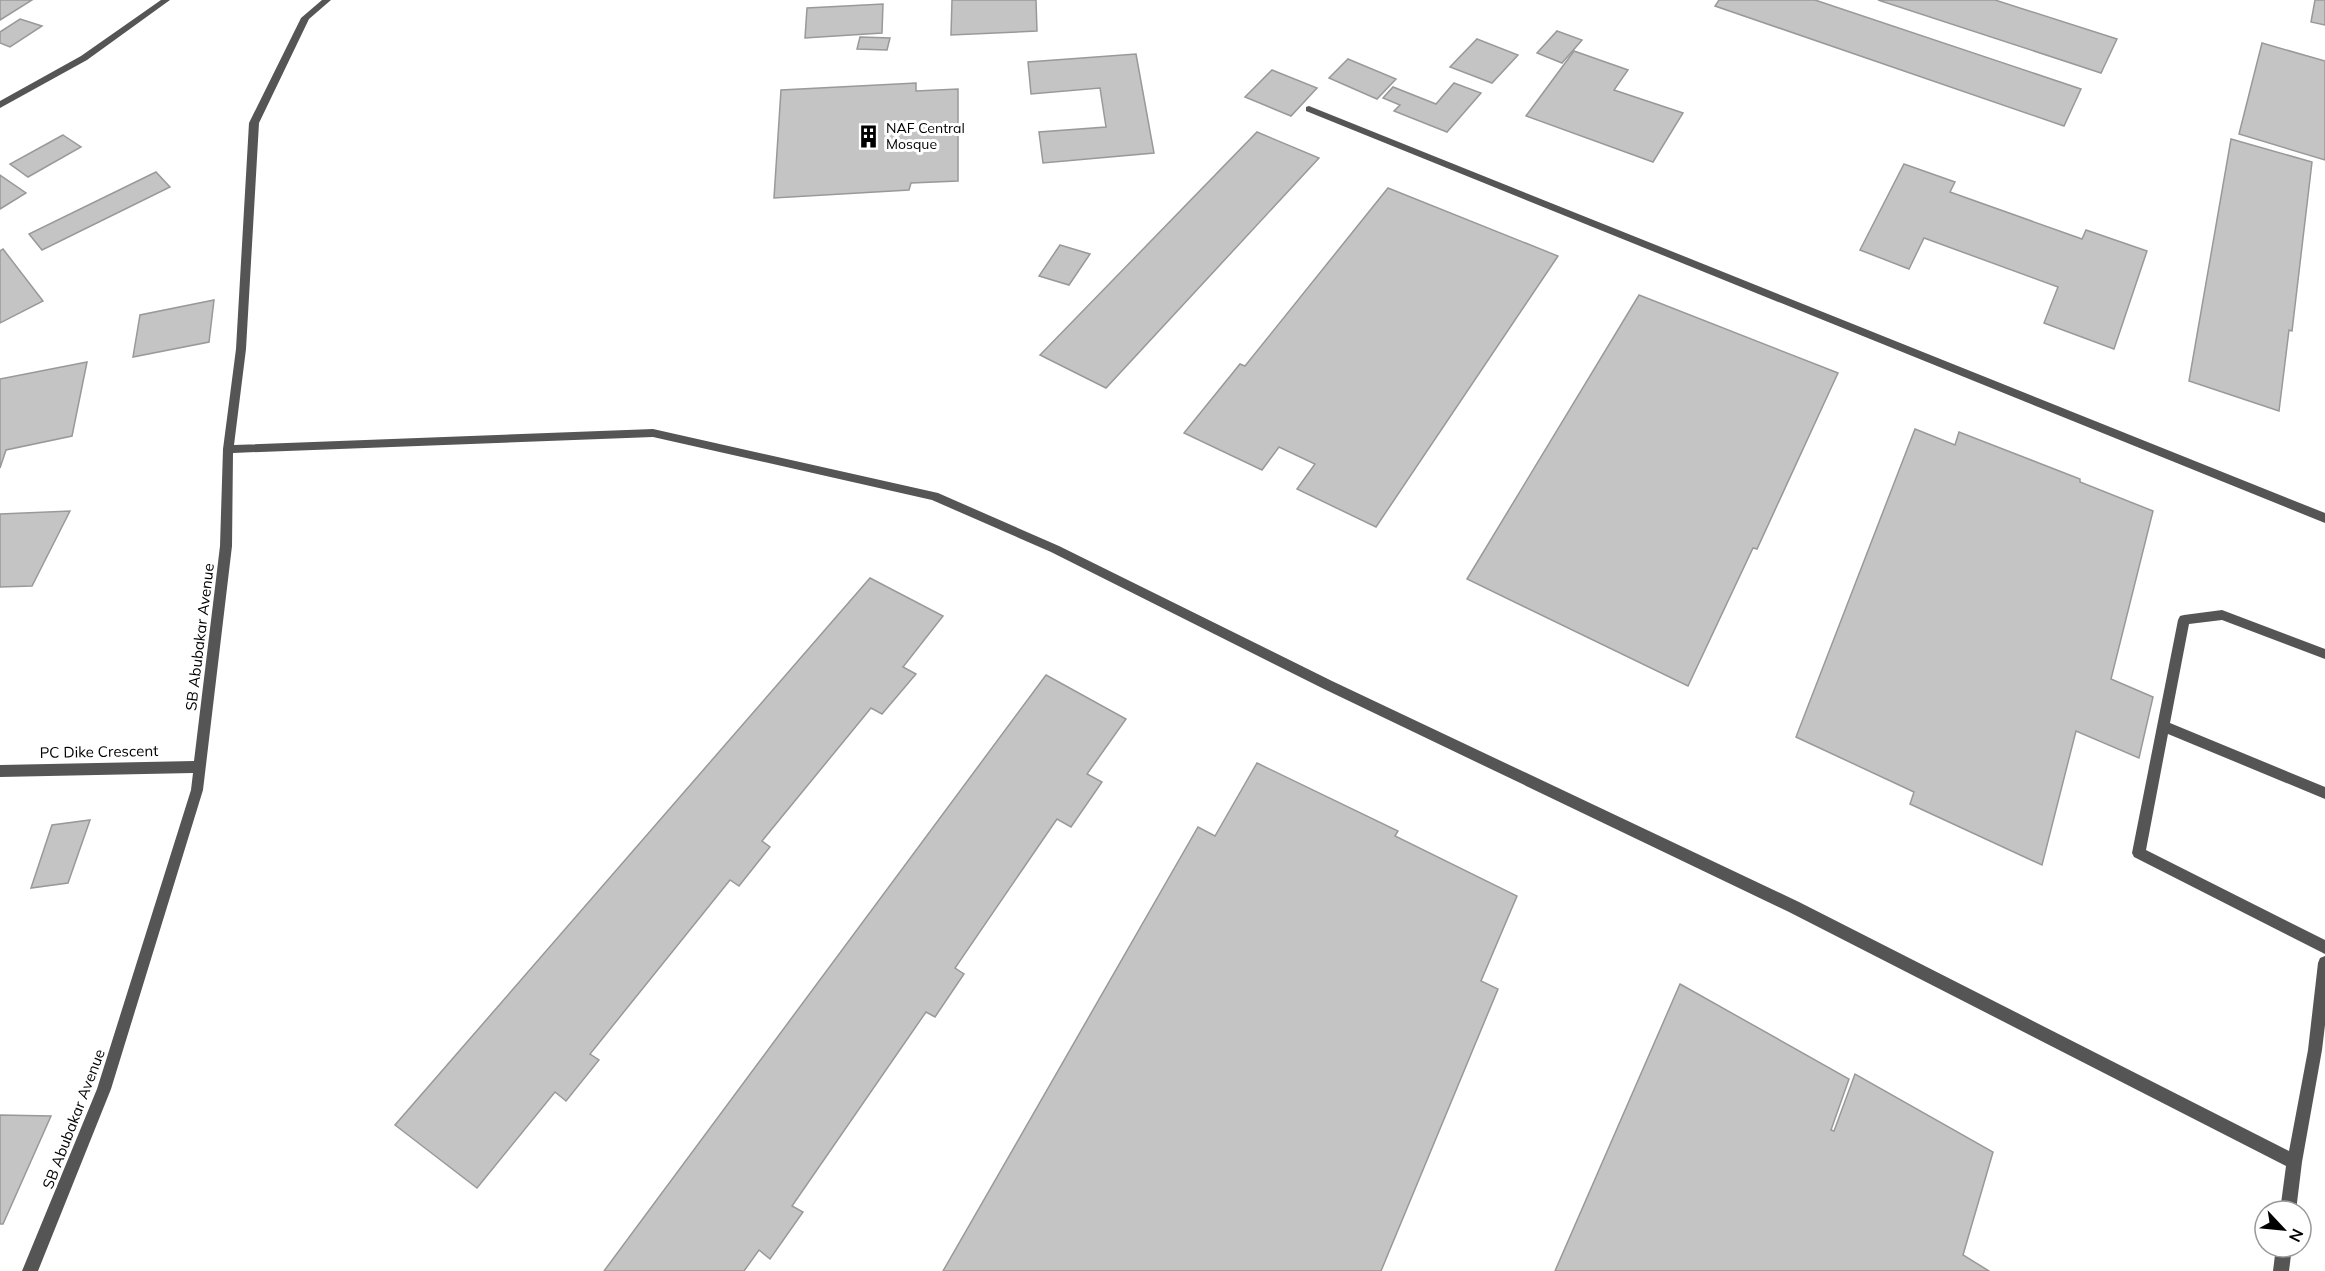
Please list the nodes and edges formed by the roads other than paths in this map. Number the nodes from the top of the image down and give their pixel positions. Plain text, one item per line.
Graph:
1 (166, 0) edge
2 (327, 0) edge
3 (0, 105) edge
4 (1309, 109) dead end
5 (228, 449) junction
6 (2325, 518) edge
7 (2325, 654) edge
8 (2164, 726) junction
9 (200, 766) junction
10 (0, 771) edge
11 (2325, 793) edge
12 (2325, 946) edge
13 (2325, 963) edge
14 (2294, 1162) junction
15 (2289, 1199) edge
16 (30, 1271) edge

1 - 3 street
2 - 5 street, SB Abubakar Avenue
4 - 6 street
5 - 9 street, SB Abubakar Avenue
5 - 14 street
7 - 8 street
8 - 11 street
8 - 12 street
9 - 10 street, PC Dike Crescent
9 - 16 street, SB Abubakar Avenue
13 - 14 street
14 - 15 street

